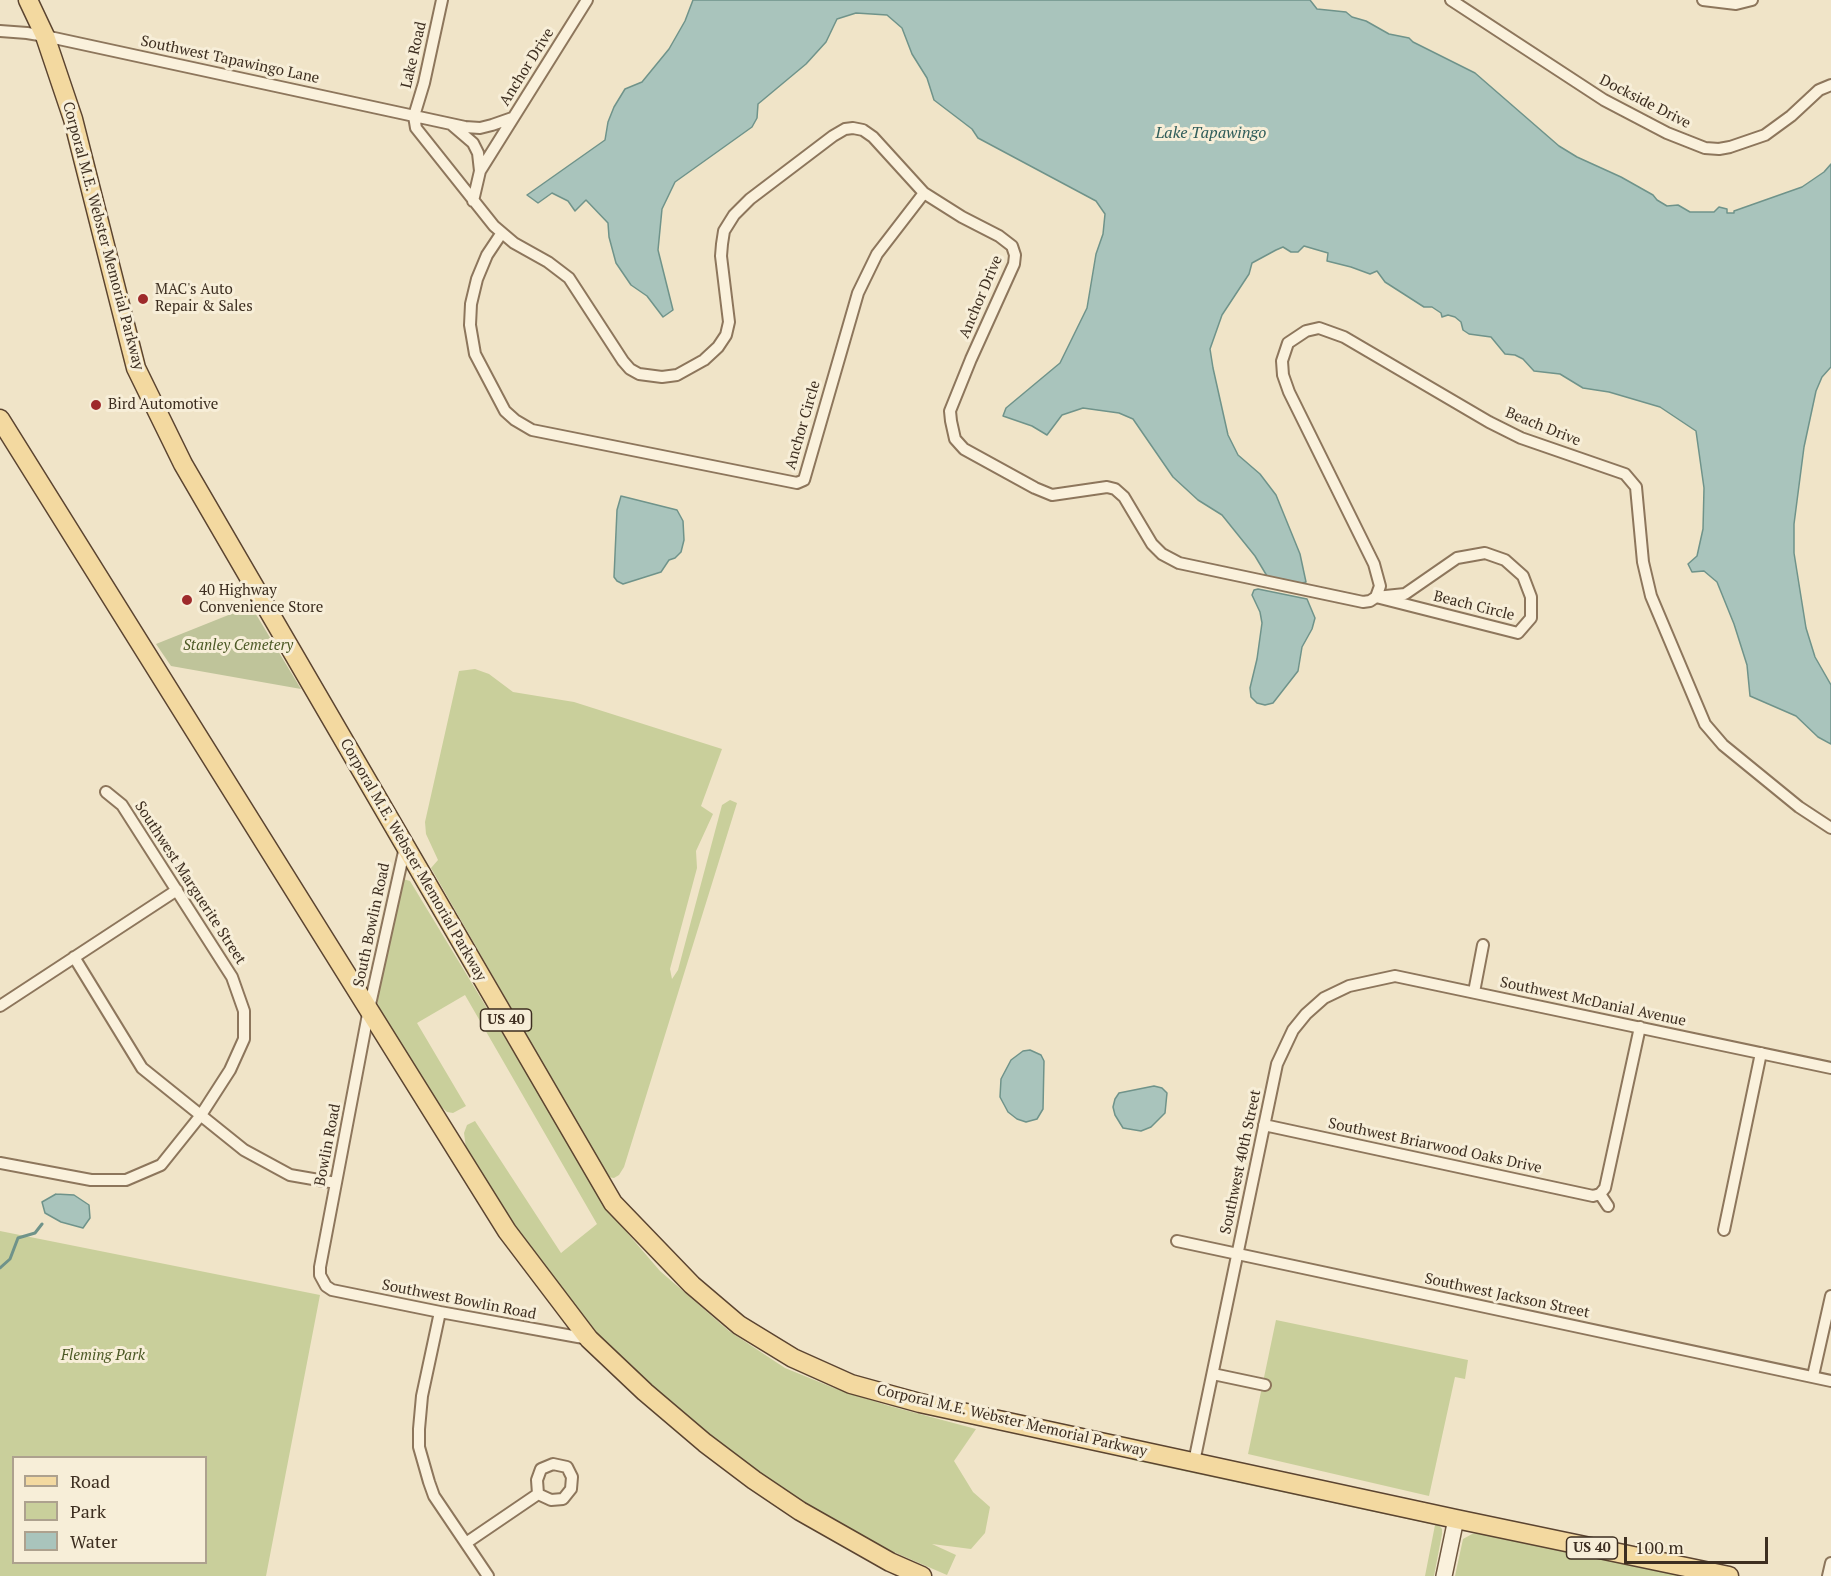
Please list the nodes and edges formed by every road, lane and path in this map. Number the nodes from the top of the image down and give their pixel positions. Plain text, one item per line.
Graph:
1 (28, 0) edge
2 (442, 0) edge
3 (587, 0) edge
4 (1450, 0) edge
5 (1703, 0) edge
6 (1752, 0) edge
7 (0, 32) edge
8 (45, 36) junction
9 (1831, 85) edge
10 (414, 116) junction
11 (512, 118) junction
12 (452, 125) junction
13 (480, 171) junction
14 (924, 193) junction
15 (473, 201) junction
16 (501, 234) junction
17 (0, 419) edge
18 (1376, 597) junction
19 (106, 792) dead end
20 (1831, 828) edge
21 (405, 847) junction
22 (177, 890) junction
23 (1483, 945) dead end
24 (74, 957) junction
25 (1349, 986) joint
26 (1474, 992) junction
27 (0, 1006) edge
28 (369, 1009) junction
29 (1640, 1027) junction
30 (1761, 1053) junction
31 (1831, 1068) edge
32 (201, 1115) junction
33 (1264, 1125) junction
34 (0, 1163) edge
35 (336, 1184) junction
36 (1600, 1194) junction
37 (1608, 1206) dead end
38 (1724, 1230) dead end
39 (1177, 1241) dead end
40 (1237, 1254) junction
41 (326, 1286) joint
42 (1831, 1296) edge
43 (440, 1312) junction
44 (589, 1340) junction
45 (1213, 1374) junction
46 (1813, 1377) junction
47 (1831, 1381) edge
48 (1265, 1385) dead end
49 (1194, 1462) junction
50 (538, 1494) dead end
51 (1456, 1520) junction
52 (466, 1543) junction
53 (1831, 1563) edge
54 (488, 1576) edge
55 (922, 1576) edge
56 (1444, 1576) edge
57 (1729, 1576) edge
58 (1828, 1576) edge

1 - 8 main road, Corporal M.E. Webster Memorial Parkway / US 40
2 - 10 street, Lake Road
3 - 11 street, Anchor Drive
4 - 9 street, Dockside Drive
5 - 6 street
7 - 8 street, Southwest Tapawingo Lane
8 - 10 street, Southwest Tapawingo Lane
8 - 21 main road, Corporal M.E. Webster Memorial Parkway / US 40
10 - 12 street, Southwest Tapawingo Lane
10 - 15 street
11 - 12 street, Anchor Drive
11 - 13 street, Anchor Drive
12 - 13 street, Anchor Drive
13 - 15 street, Anchor Drive
14 - 16 street, Anchor Drive
14 - 16 street, Anchor Circle
14 - 18 street, Anchor Drive
15 - 16 street, Anchor Drive
17 - 28 main road
18 - 18 street, Beach Circle
18 - 20 street, Beach Drive
19 - 22 street, Southwest Marguerite Street
21 - 28 street, South Bowlin Road
21 - 49 main road, Corporal M.E. Webster Memorial Parkway / US 40
22 - 24 street
22 - 32 street, Southwest Marguerite Street
23 - 26 street
24 - 27 street
24 - 32 street
25 - 26 street, Southwest McDanial Avenue
25 - 33 street, Southwest 40th Street
26 - 29 street, Southwest McDanial Avenue
28 - 35 street, Bowlin Road
28 - 44 main road
29 - 30 street, Southwest McDanial Avenue
29 - 36 street
30 - 31 street, Southwest McDanial Avenue
30 - 38 street
32 - 34 street, Southwest Marguerite Street
32 - 35 street
33 - 36 street, Southwest Briarwood Oaks Drive
33 - 40 street, Southwest 40th Street
35 - 41 street, Bowlin Road
36 - 37 street
39 - 40 street, Southwest Jackson Street
40 - 45 street, Southwest 40th Street
40 - 46 street, Southwest Jackson Street
41 - 43 street, Southwest Bowlin Road
42 - 46 street
43 - 44 street, Southwest Bowlin Road
43 - 52 street
44 - 55 main road
45 - 48 street
45 - 49 street, Southwest 40th Street
46 - 47 street, Southwest Jackson Street
49 - 51 main road, Corporal M.E. Webster Memorial Parkway / US 40
50 - 52 street
51 - 56 main road
51 - 57 main road, Corporal M.E. Webster Memorial Parkway / US 40
52 - 54 street
53 - 58 street

